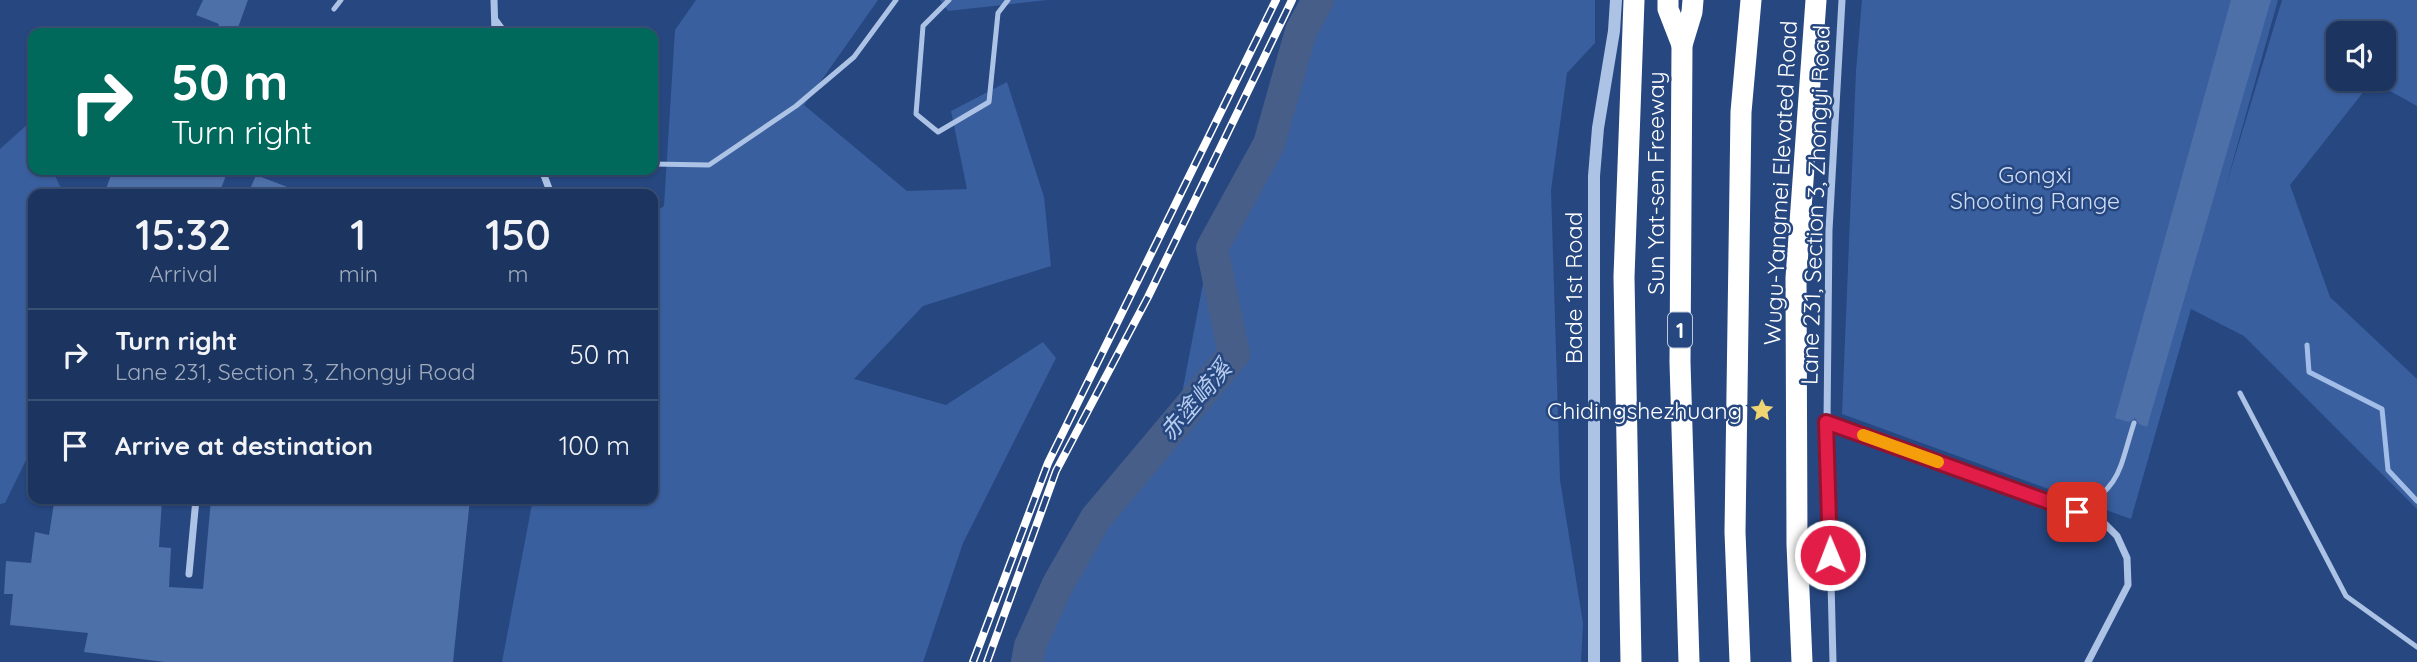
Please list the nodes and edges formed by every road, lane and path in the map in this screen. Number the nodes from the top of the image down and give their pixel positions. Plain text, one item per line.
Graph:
1 (341, 0) edge
2 (494, 0) edge
3 (896, 0) edge
4 (948, 0) edge
5 (1008, 0) edge
6 (1616, 0) edge
7 (1634, 0) edge
8 (1668, 0) edge
9 (1693, 0) edge
10 (1751, 0) edge
11 (1816, 0) edge
12 (1842, 0) edge
13 (334, 9) dead end
14 (494, 15) junction
15 (495, 28) edge
16 (503, 28) edge
17 (1682, 45) junction
18 (658, 164) edge
19 (2240, 393) dead end
20 (1826, 422) junction
21 (2134, 423) dead end
22 (196, 504) edge
23 (2077, 512) junction
24 (189, 574) dead end
25 (2417, 647) edge
26 (1594, 662) edge
27 (1631, 662) edge
28 (1689, 662) edge
29 (1740, 662) edge
30 (1802, 662) edge
31 (1833, 662) edge
32 (2088, 662) edge

1 - 13 lane
2 - 14 street
3 - 18 lane
4 - 5 lane
6 - 26 street, Bade 1st Road
7 - 27 highway
8 - 17 highway
9 - 17 highway, Sun Yat-sen Freeway / 1
10 - 29 highway
11 - 30 highway, Wugu-Yangmei Elevated Road
12 - 20 street, Lane 231, Section 3, Zhongyi Road
14 - 15 street
14 - 16 lane
17 - 28 highway, Sun Yat-sen Freeway / 1
19 - 25 lane
20 - 23 street
20 - 31 street, Lane 231, Section 3, Zhongyi Road
21 - 23 lane
22 - 24 street
23 - 32 street

